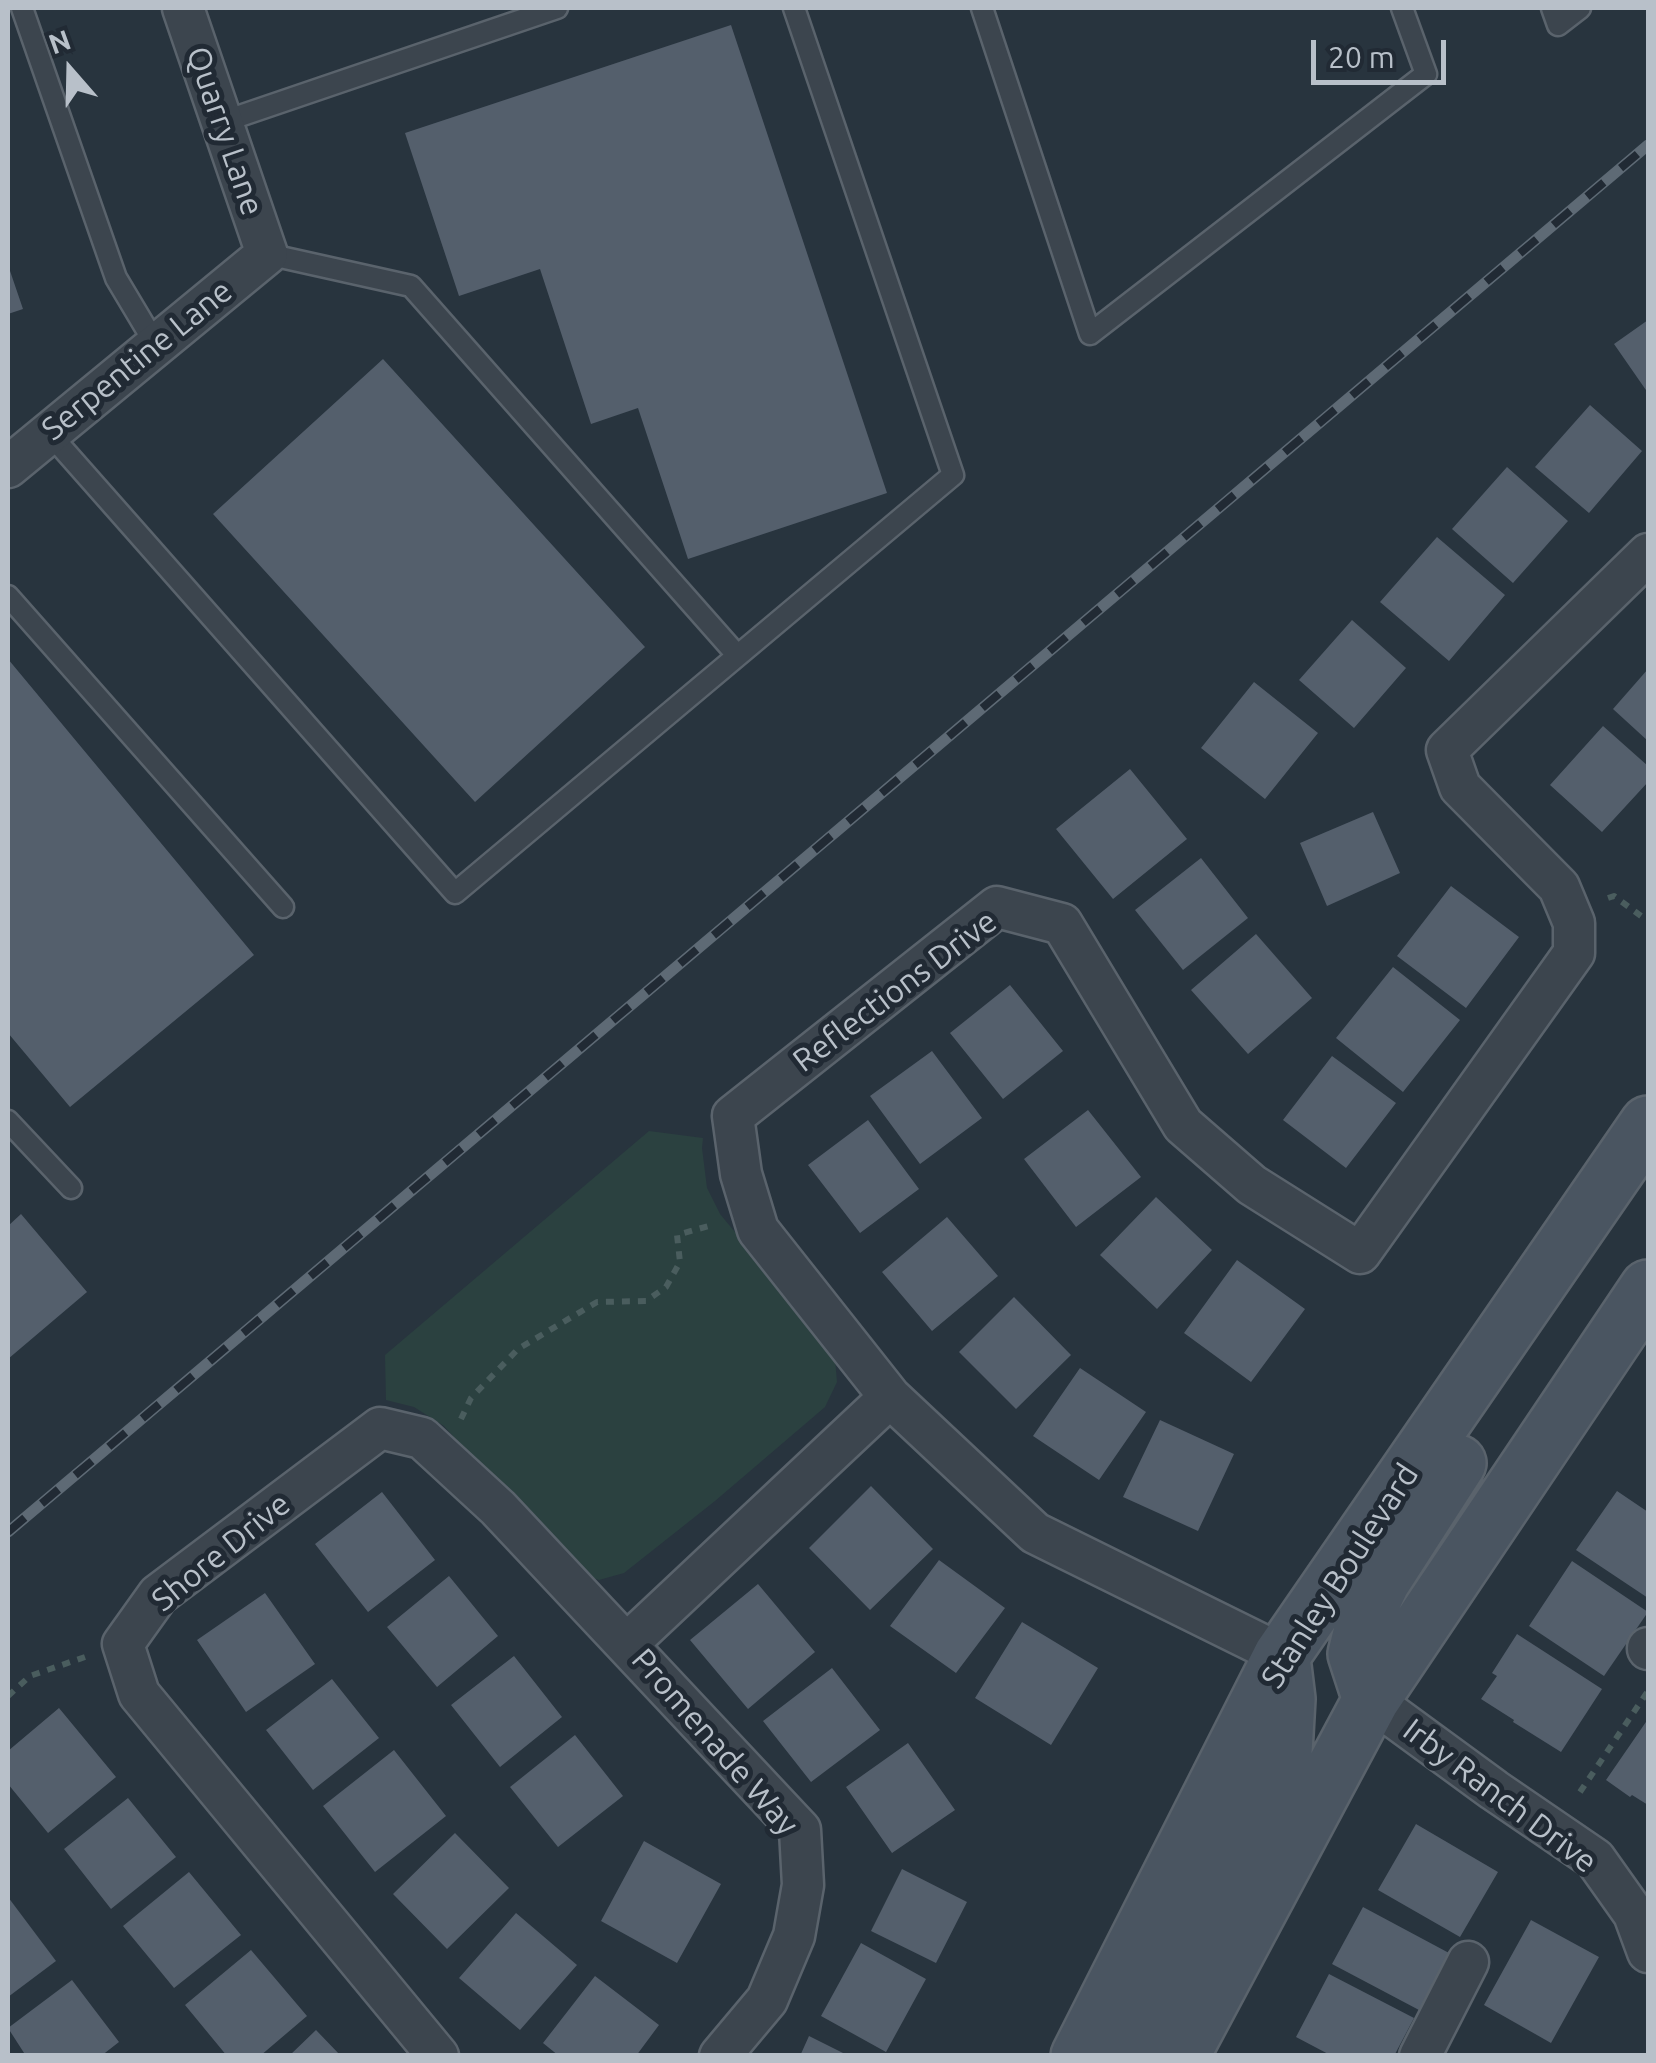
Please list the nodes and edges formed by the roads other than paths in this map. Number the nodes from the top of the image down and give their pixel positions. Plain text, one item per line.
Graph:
1 (22, 8) edge
2 (182, 8) edge
3 (557, 8) edge
4 (794, 8) edge
5 (982, 8) edge
6 (1402, 8) edge
7 (1552, 8) edge
8 (1580, 8) edge
9 (222, 122) junction
10 (266, 254) junction
11 (156, 344) junction
12 (49, 432) junction
13 (8, 466) edge
14 (1648, 554) edge
15 (8, 596) edge
16 (737, 656) junction
17 (283, 907) dead end
18 (8, 1120) edge
19 (1648, 1124) edge
20 (71, 1188) dead end
21 (1594, 1200) junction
22 (1648, 1288) edge
23 (890, 1397) junction
24 (627, 1644) junction
25 (1282, 1655) junction
26 (1371, 1700) junction
27 (1648, 1952) edge
28 (1468, 1962) dead end
29 (438, 2056) edge
30 (720, 2056) edge
31 (1078, 2056) edge
32 (1134, 2056) edge
33 (1181, 2056) edge
34 (1420, 2056) edge

1 - 11 lane
2 - 9 street, Quarry Lane
3 - 9 lane
4 - 16 lane
5 - 6 lane
7 - 8 lane
9 - 10 street, Quarry Lane
10 - 11 street, Serpentine Lane
10 - 16 lane
11 - 12 street, Serpentine Lane
12 - 13 street, Serpentine Lane
12 - 16 lane
14 - 23 street, Reflections Drive
15 - 17 lane
18 - 20 lane
19 - 21 main road, Stanley Boulevard
21 - 25 main road, Stanley Boulevard
21 - 26 main road
22 - 26 main road
23 - 24 street, Promenade Way
23 - 25 street, Reflections Drive
24 - 29 street, Shore Drive
24 - 30 street, Promenade Way
25 - 31 main road, Stanley Boulevard
25 - 32 main road
26 - 27 street, Irby Ranch Drive
26 - 33 main road
28 - 34 street

